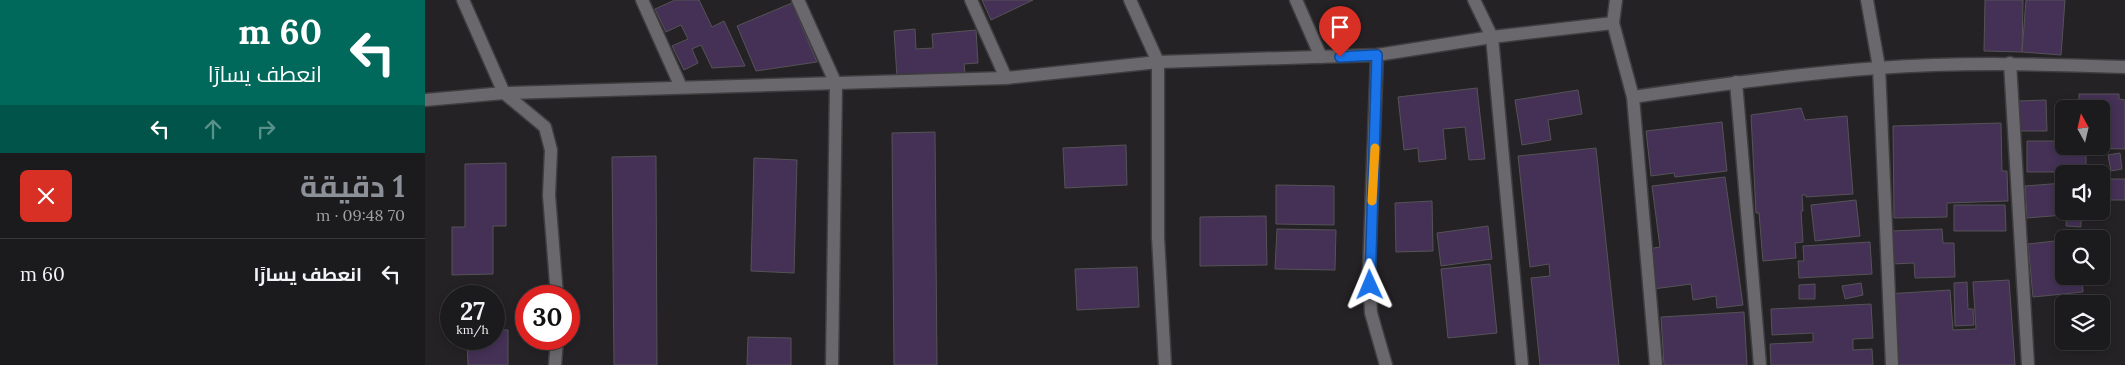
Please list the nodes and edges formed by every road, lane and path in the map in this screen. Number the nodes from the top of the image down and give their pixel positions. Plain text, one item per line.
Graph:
1 (463, 0) edge
2 (642, 0) edge
3 (798, 0) edge
4 (971, 0) edge
5 (1130, 0) edge
6 (1295, 0) edge
7 (1474, 0) edge
8 (1615, 0) edge
9 (1867, 0) edge
10 (1613, 23) junction
11 (1492, 37) junction
12 (1377, 55) junction
13 (1321, 58) junction
14 (1158, 62) junction
15 (2010, 63) junction
16 (2125, 67) edge
17 (1879, 68) junction
18 (1006, 78) junction
19 (1736, 82) junction
20 (836, 84) junction
21 (681, 88) junction
22 (504, 93) junction
23 (1633, 97) junction
24 (425, 100) edge
25 (556, 285) edge
26 (556, 350) edge
27 (555, 365) edge
28 (832, 365) edge
29 (1165, 365) edge
30 (1386, 365) edge
31 (1522, 365) edge
32 (1657, 365) edge
33 (1760, 365) edge
34 (1892, 365) edge
35 (2028, 365) edge

1 - 22 street
2 - 21 street
3 - 20 street
4 - 18 street
5 - 14 street
6 - 13 street
7 - 11 street
8 - 10 street
9 - 17 street
10 - 11 street
10 - 23 street
11 - 12 street
11 - 31 street
12 - 13 street
12 - 30 street
13 - 14 street
14 - 18 street
14 - 29 street
15 - 16 street
15 - 17 street
15 - 35 street
17 - 19 street
17 - 34 street
18 - 20 street
19 - 23 street
19 - 33 street
20 - 21 street
20 - 28 street
21 - 22 street
22 - 24 street
22 - 25 street
23 - 32 street
26 - 27 street

